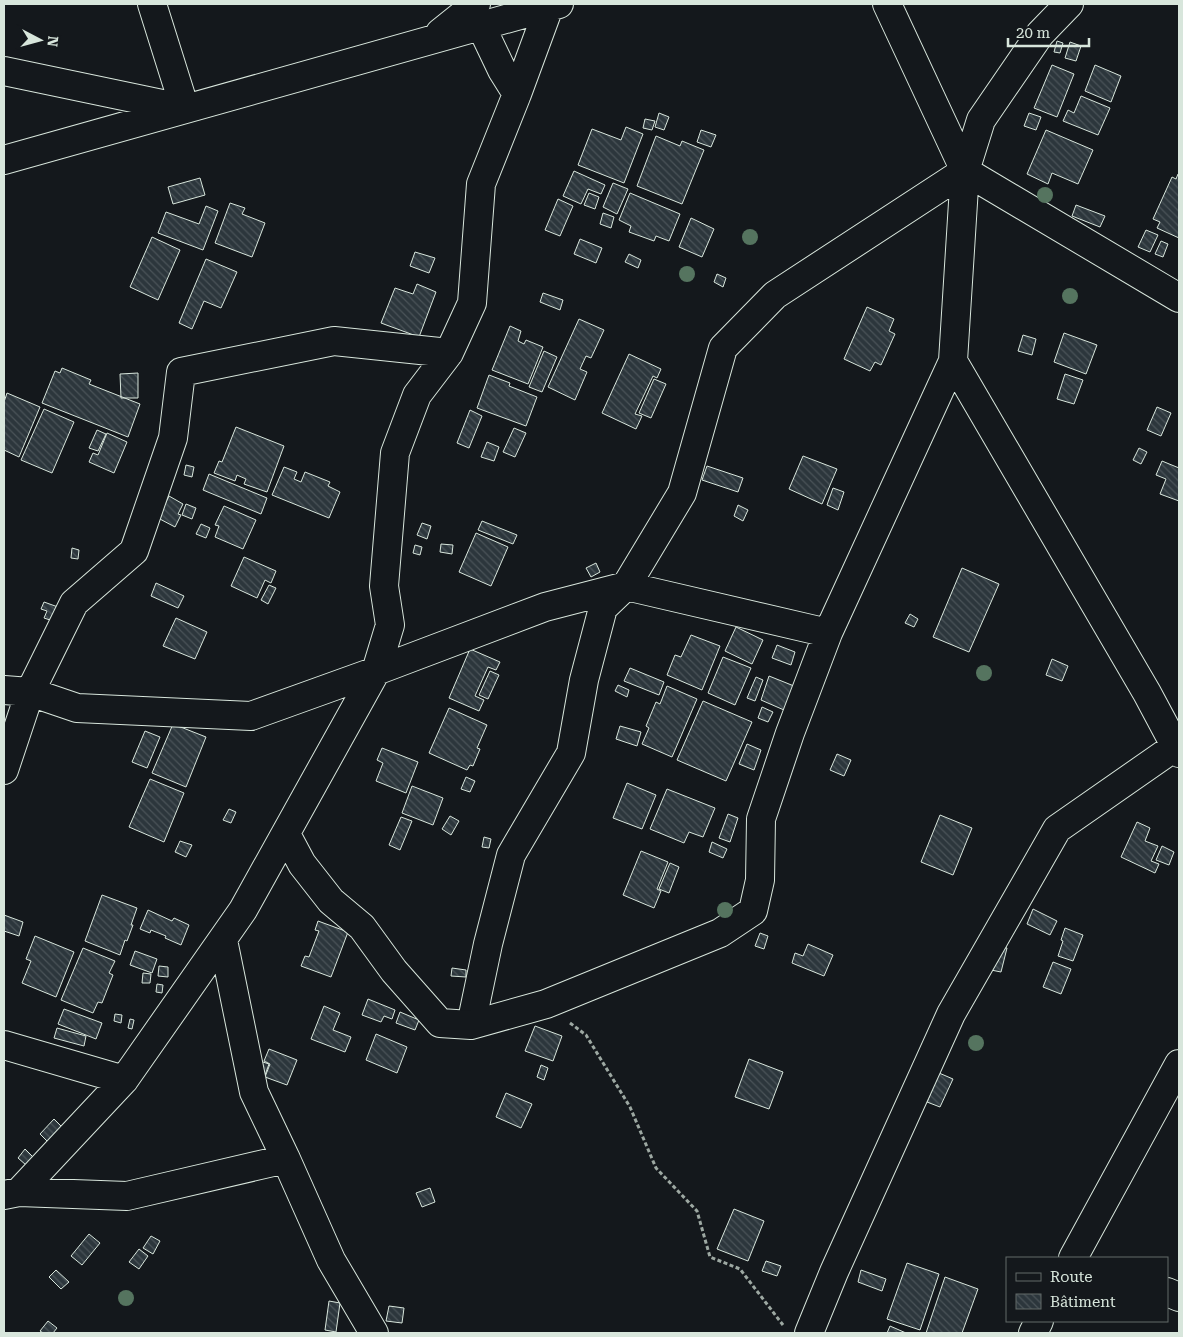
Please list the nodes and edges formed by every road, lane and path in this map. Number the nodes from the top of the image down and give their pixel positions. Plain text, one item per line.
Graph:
1 (152, 4) edge
2 (887, 4) edge
3 (1069, 4) edge
4 (549, 5) edge
5 (478, 15) edge
6 (4, 71) edge
7 (517, 94) junction
8 (185, 109) junction
9 (4, 160) edge
10 (965, 171) junction
11 (1179, 298) edge
12 (448, 352) junction
13 (953, 361) junction
14 (626, 586) junction
15 (828, 633) junction
16 (376, 671) junction
17 (17, 691) edge
18 (1178, 747) edge
19 (4, 770) edge
20 (286, 834) junction
21 (222, 940) junction
22 (546, 1004) junction
23 (471, 1025) junction
24 (4, 1045) edge
25 (1179, 1064) edge
26 (124, 1080) junction
27 (286, 1158) junction
28 (11, 1194) edge
29 (1087, 1233) junction
30 (1074, 1257) edge
31 (1098, 1257) edge
32 (1039, 1322) edge
33 (797, 1330) edge
34 (374, 1333) edge
35 (1033, 1333) edge

1 - 8 street
2 - 10 street
3 - 10 street
4 - 5 street
4 - 7 street
5 - 7 street
5 - 8 street
6 - 8 street
7 - 12 street
8 - 9 street
10 - 11 street
10 - 13 street
10 - 14 street
12 - 16 street
12 - 17 street
13 - 15 street
13 - 18 street
14 - 15 street
14 - 16 street
14 - 23 street
15 - 22 street
16 - 17 street
16 - 20 street
17 - 19 street
18 - 33 street
20 - 21 street
20 - 23 street
21 - 26 street
21 - 27 street
22 - 23 street
22 - 33 path
24 - 26 street
25 - 29 street
26 - 28 street
27 - 28 street
27 - 34 street
29 - 30 street
29 - 31 street
32 - 35 street

